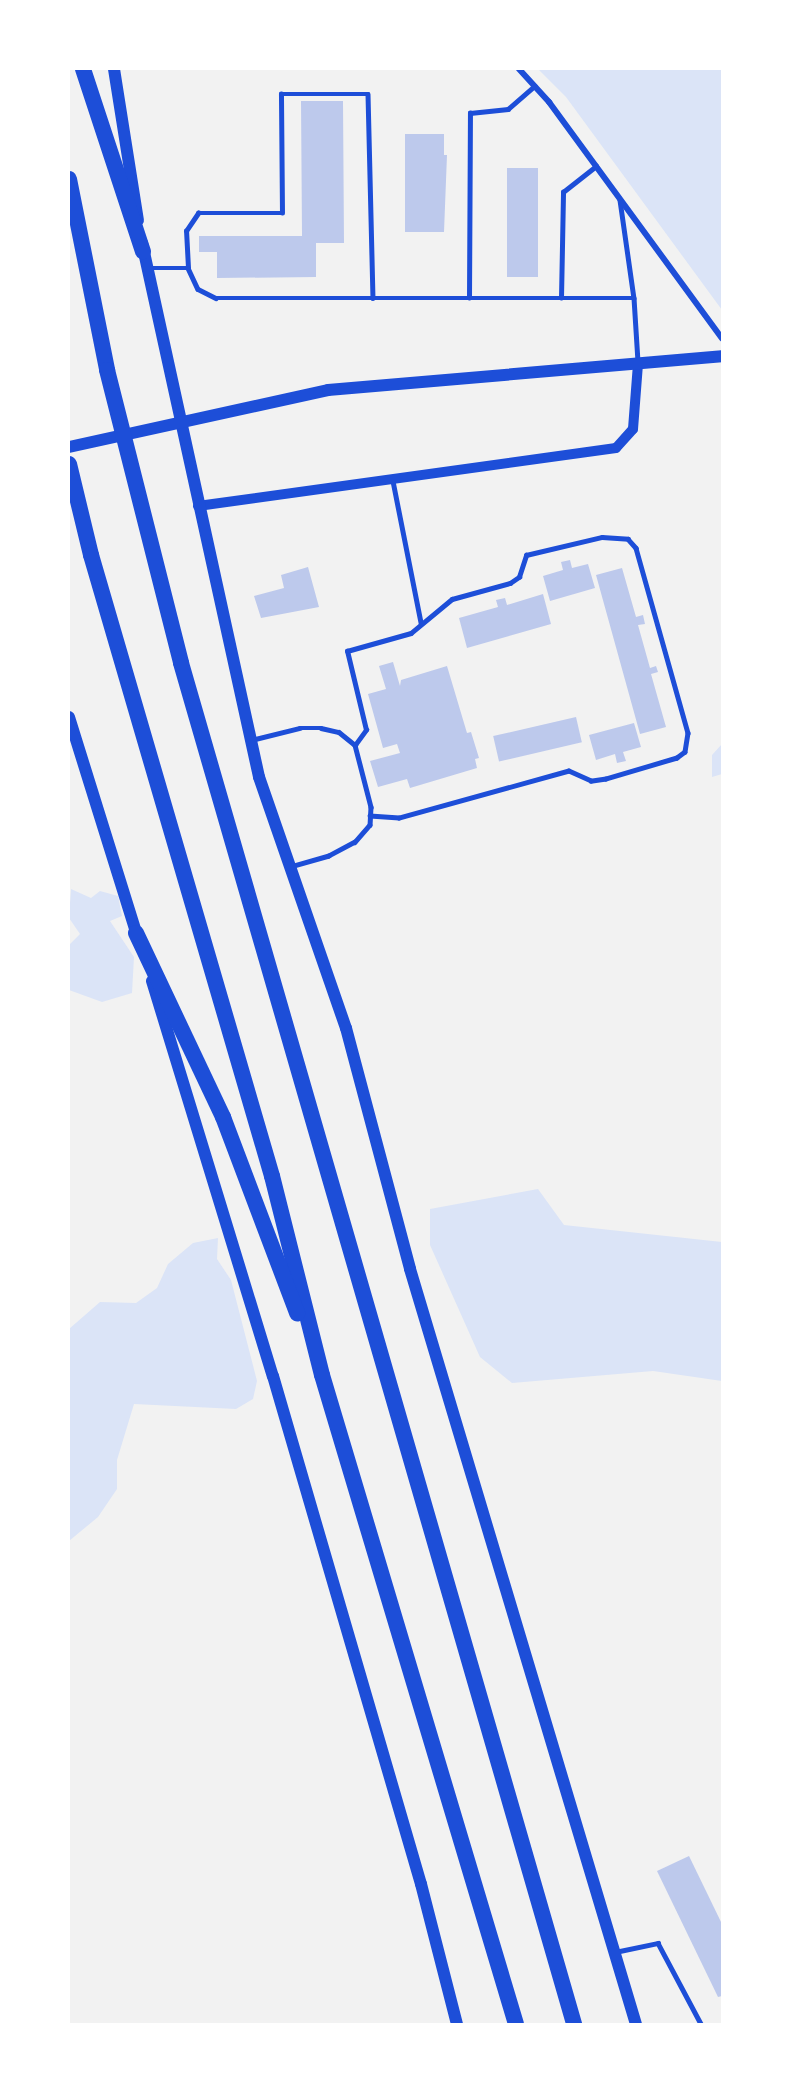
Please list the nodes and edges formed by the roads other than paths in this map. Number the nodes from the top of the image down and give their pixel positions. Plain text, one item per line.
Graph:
1 (83, 69) edge
2 (114, 69) edge
3 (519, 69) edge
4 (534, 86) junction
5 (596, 166) junction
6 (69, 179) edge
7 (620, 199) junction
8 (145, 260) junction
9 (188, 268) junction
10 (373, 298) junction
11 (469, 298) junction
12 (561, 298) junction
13 (634, 298) junction
14 (722, 338) edge
15 (722, 356) edge
16 (638, 364) junction
17 (69, 447) edge
18 (69, 464) edge
19 (393, 481) junction
20 (198, 506) junction
21 (421, 623) junction
22 (69, 717) edge
23 (250, 740) junction
24 (355, 745) junction
25 (370, 816) junction
26 (290, 867) junction
27 (136, 933) junction
28 (322, 1375) junction
29 (612, 1952) junction
30 (457, 2024) edge
31 (516, 2024) edge
32 (574, 2024) edge
33 (636, 2024) edge
34 (701, 2024) edge

1 - 8 highway
2 - 8 main road
3 - 4 street
4 - 5 street
4 - 11 lane
5 - 7 street
5 - 12 lane
6 - 32 highway
7 - 13 lane
7 - 14 street
8 - 9 lane
8 - 20 main road
9 - 10 lane
9 - 10 lane
10 - 11 lane
11 - 12 lane
12 - 13 lane
13 - 16 lane
15 - 16 main road
16 - 17 main road
16 - 19 street
18 - 28 highway
19 - 20 street
19 - 21 lane
20 - 23 main road
21 - 24 lane
21 - 25 lane
22 - 27 main road
23 - 24 lane
23 - 26 main road
24 - 25 lane
25 - 26 lane
26 - 29 main road
27 - 28 highway
27 - 30 main road
28 - 31 highway
29 - 33 main road
29 - 34 lane

